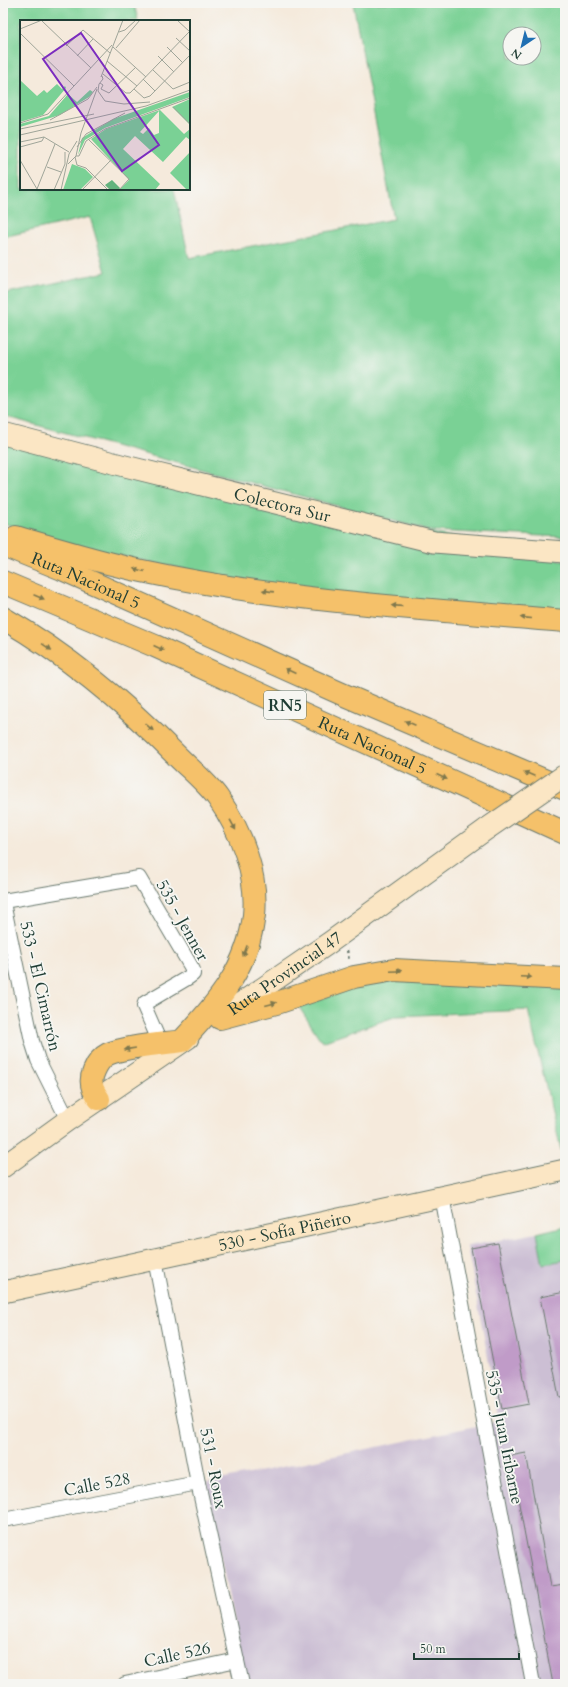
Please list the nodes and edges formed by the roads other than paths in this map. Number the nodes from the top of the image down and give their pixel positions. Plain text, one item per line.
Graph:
1 (3, 434) edge
2 (3, 533) edge
3 (3, 545) edge
4 (565, 552) edge
5 (3, 582) edge
6 (3, 618) edge
7 (565, 621) edge
8 (565, 775) edge
9 (565, 789) edge
10 (565, 832) edge
11 (3, 902) edge
12 (565, 979) edge
13 (220, 1018) junction
14 (182, 1042) junction
15 (160, 1045) junction
16 (99, 1099) junction
17 (68, 1120) junction
18 (3, 1167) edge
19 (565, 1170) edge
20 (442, 1196) junction
21 (155, 1259) junction
22 (3, 1292) edge
23 (198, 1483) junction
24 (3, 1520) edge
25 (237, 1660) junction
26 (125, 1684) edge
27 (242, 1684) edge
28 (533, 1684) edge

1 - 4 street, Colectora Sur
7 -> 2 highway
9 -> 3 highway, Ruta Nacional 5 / RN5
5 -> 10 highway, Ruta Nacional 5 / RN5
6 -> 14 highway
8 - 13 street, Ruta Provincial 47, bridge
11 - 15 street, 535 - Jenner
11 - 17 street, 533 - El Cimarrón
13 -> 12 highway
13 - 14 street, Ruta Provincial 47
14 - 15 highway
14 - 16 street, Ruta Provincial 47
15 -> 16 highway
16 - 17 street, Ruta Provincial 47
17 - 18 street, Ruta Provincial 47
19 - 20 street, 530 - Sofía Piñeiro
20 - 21 street, 530 - Sofía Piñeiro
20 - 28 street, 535 - Juan Iribarne
21 - 22 street, 530 - Sofía Piñeiro
21 - 23 street, 531 - Roux
23 - 24 street, Calle 528
23 - 25 street, 531 - Roux
25 - 26 street, Calle 526
25 - 27 street, 531 - Roux

